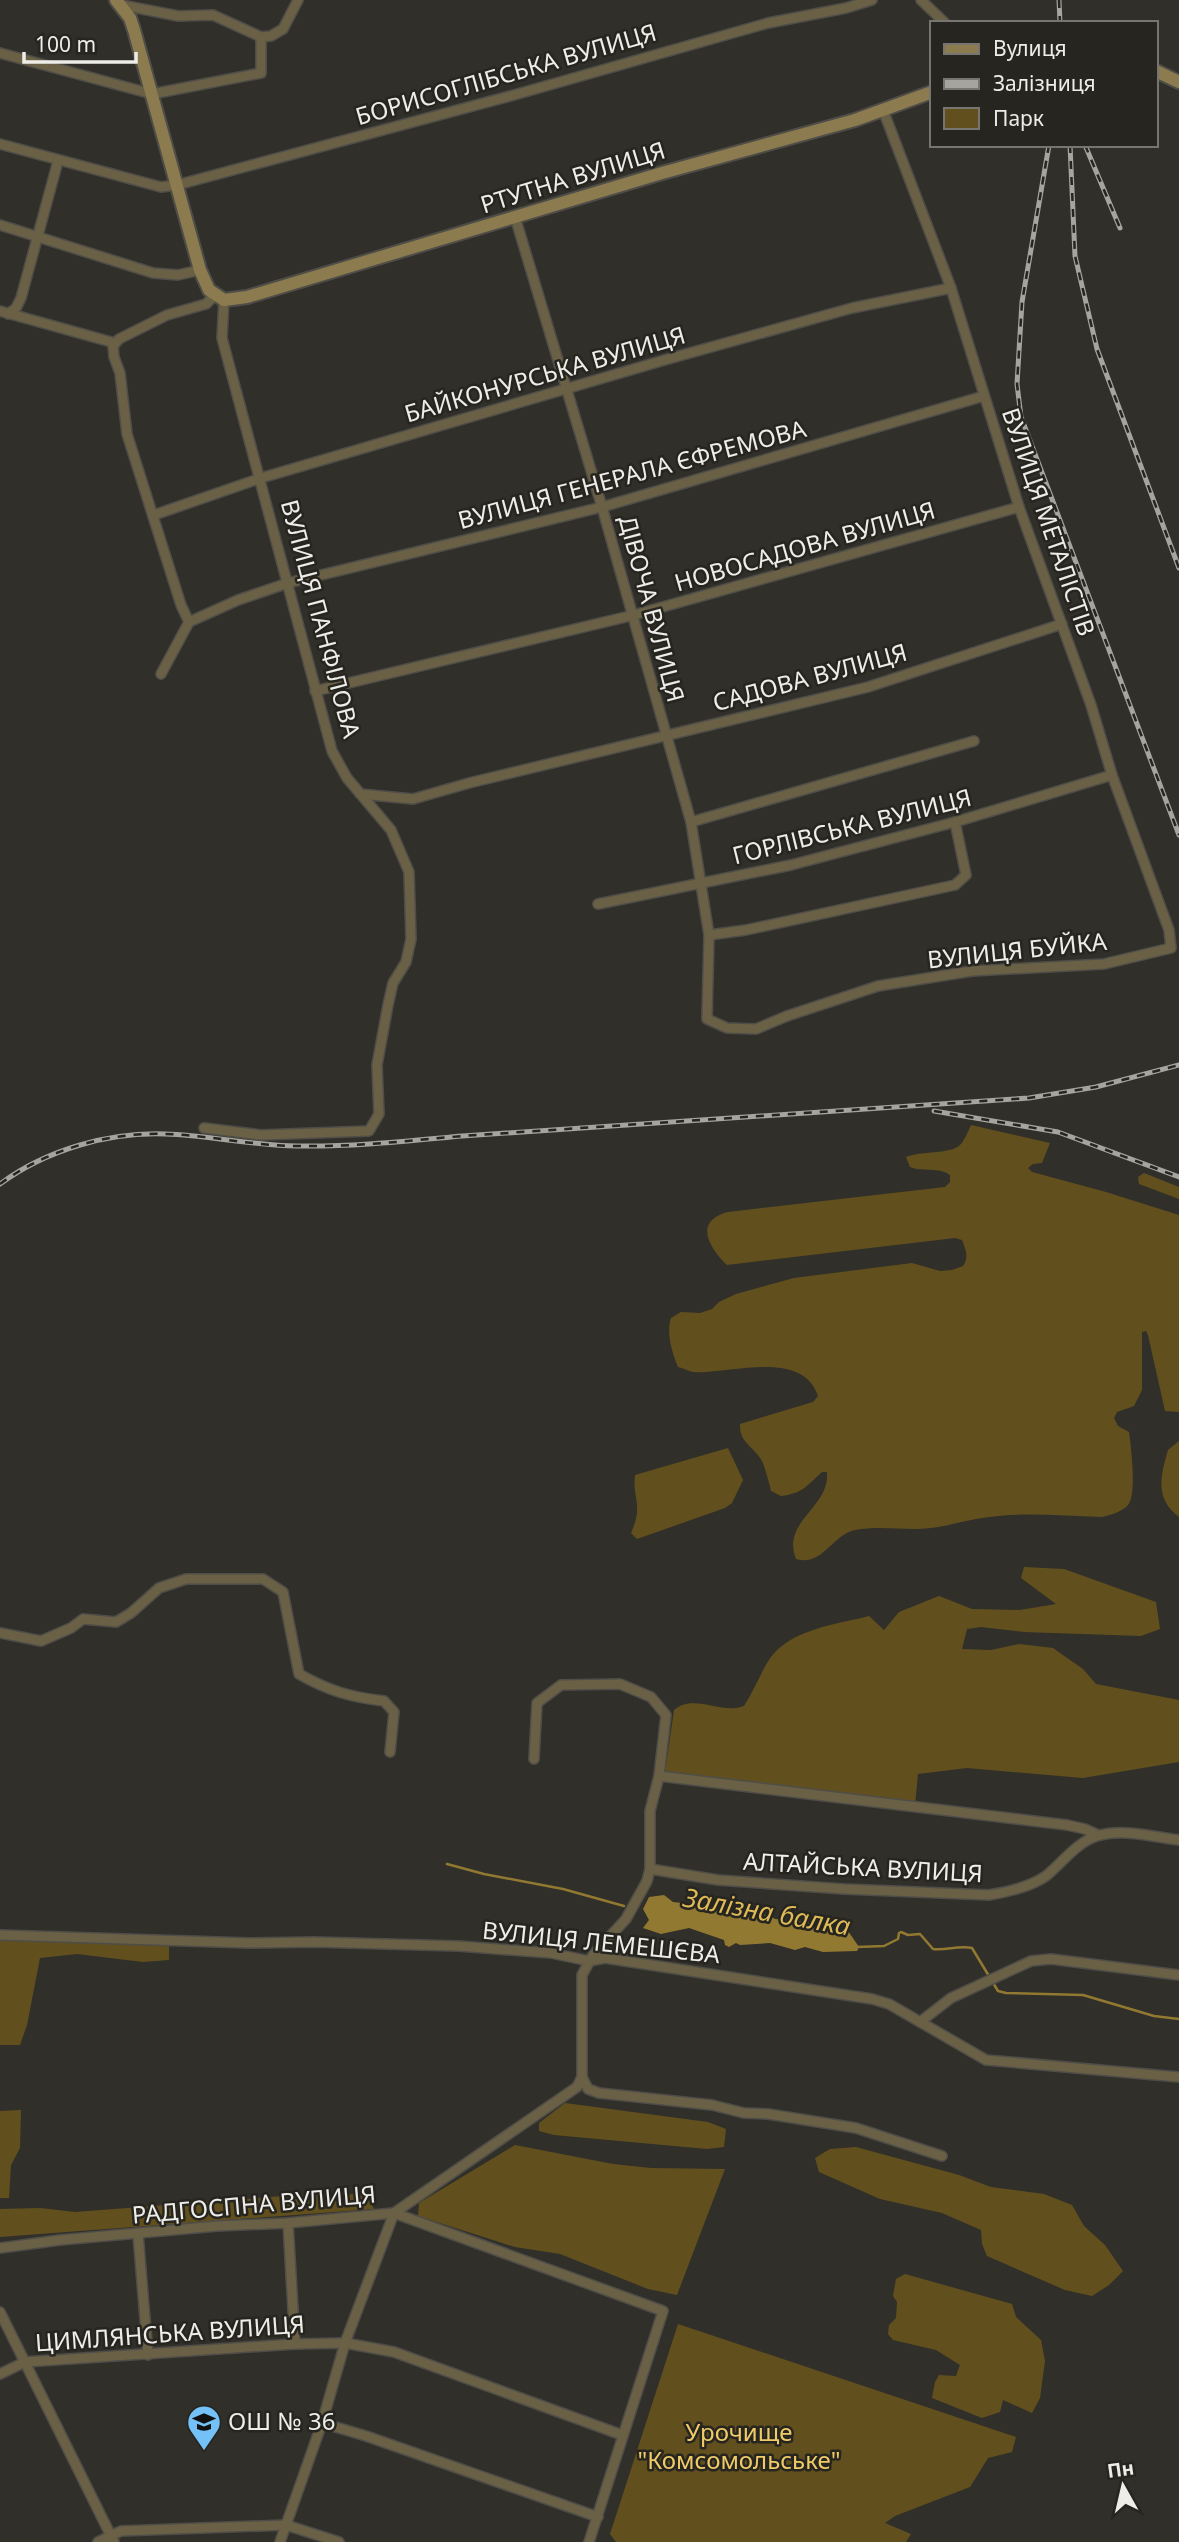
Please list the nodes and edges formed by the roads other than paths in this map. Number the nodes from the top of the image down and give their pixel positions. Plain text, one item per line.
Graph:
1 (298, 0) edge
2 (872, 0) edge
3 (921, 0) edge
4 (119, 3) edge
5 (845, 4) edge
6 (943, 21) edge
7 (261, 37) junction
8 (0, 53) edge
9 (1158, 72) edge
10 (1179, 82) edge
11 (930, 93) edge
12 (152, 94) junction
13 (883, 110) junction
14 (0, 144) edge
15 (58, 161) junction
16 (177, 185) junction
17 (514, 217) junction
18 (0, 225) edge
19 (37, 235) junction
20 (200, 270) junction
21 (951, 288) junction
22 (220, 298) junction
23 (4, 313) edge
24 (114, 345) junction
25 (568, 388) junction
26 (984, 396) junction
27 (261, 478) junction
28 (602, 507) junction
29 (1019, 507) junction
30 (154, 515) junction
31 (288, 583) junction
32 (634, 615) junction
33 (189, 622) junction
34 (1062, 624) junction
35 (161, 674) dead end
36 (315, 691) junction
37 (665, 735) junction
38 (974, 741) dead end
39 (1112, 775) junction
40 (360, 794) junction
41 (691, 822) junction
42 (955, 822) junction
43 (701, 884) junction
44 (598, 904) dead end
45 (709, 935) junction
46 (1171, 948) joint
47 (707, 1019) joint
48 (204, 1128) dead end
49 (0, 1633) edge
50 (390, 1752) dead end
51 (534, 1759) dead end
52 (659, 1776) junction
53 (1098, 1836) junction
54 (1179, 1840) edge
55 (650, 1869) junction
56 (0, 1935) edge
57 (589, 1961) junction
58 (1179, 1975) edge
59 (920, 2022) junction
60 (582, 2077) junction
61 (1179, 2077) edge
62 (942, 2156) dead end
63 (394, 2213) junction
64 (288, 2223) junction
65 (138, 2234) junction
66 (0, 2248) edge
67 (0, 2312) edge
68 (345, 2343) junction
69 (295, 2344) junction
70 (148, 2355) junction
71 (25, 2362) junction
72 (0, 2374) edge
73 (322, 2423) junction
74 (622, 2435) junction
75 (598, 2517) junction
76 (286, 2525) junction
77 (113, 2539) edge
78 (98, 2542) edge
79 (280, 2542) edge
80 (339, 2542) edge
81 (589, 2542) edge

1 - 7 street
2 - 5 street, БОРИСОГЛІБСЬКА ВУЛИЦЯ
3 - 6 street
4 - 7 street
4 - 12 main road
5 - 16 street, БОРИСОГЛІБСЬКА ВУЛИЦЯ
7 - 12 street
8 - 12 street
9 - 10 main road
11 - 13 main road, РТУТНА ВУЛИЦЯ
12 - 16 main road
13 - 17 main road, РТУТНА ВУЛИЦЯ
13 - 21 street, ВУЛИЦЯ МЕТАЛІСТІВ
14 - 15 street, БОРИСОГЛІБСЬКА ВУЛИЦЯ
15 - 16 street, БОРИСОГЛІБСЬКА ВУЛИЦЯ
15 - 19 street
16 - 20 main road
17 - 22 main road, РТУТНА ВУЛИЦЯ
17 - 25 street, ДІВОЧА ВУЛИЦЯ
18 - 19 street
19 - 20 street
19 - 23 street
20 - 22 main road
21 - 25 street, БАЙКОНУРСЬКА ВУЛИЦЯ
21 - 26 street, ВУЛИЦЯ МЕТАЛІСТІВ
22 - 24 street, РТУТНА ВУЛИЦЯ
22 - 27 street, ВУЛИЦЯ ПАНФІЛОВА
23 - 24 street
24 - 30 street
25 - 27 street, БАЙКОНУРСЬКА ВУЛИЦЯ
25 - 28 street, ДІВОЧА ВУЛИЦЯ
26 - 28 street, ВУЛИЦЯ ГЕНЕРАЛА ЄФРЕМОВА
26 - 29 street, ВУЛИЦЯ МЕТАЛІСТІВ
27 - 30 street, БАЙКОНУРСЬКА ВУЛИЦЯ
27 - 31 street, ВУЛИЦЯ ПАНФІЛОВА
28 - 31 street, ВУЛИЦЯ ГЕНЕРАЛА ЄФРЕМОВА
28 - 32 street, ДІВОЧА ВУЛИЦЯ
29 - 32 street, НОВОСАДОВА ВУЛИЦЯ
29 - 34 street, ВУЛИЦЯ МЕТАЛІСТІВ
30 - 33 street
31 - 33 street, ВУЛИЦЯ ГЕНЕРАЛА ЄФРЕМОВА
31 - 36 street, ВУЛИЦЯ ПАНФІЛОВА
32 - 36 street, НОВОСАДОВА ВУЛИЦЯ
32 - 37 street, ДІВОЧА ВУЛИЦЯ
33 - 35 street
34 - 37 street, САДОВА ВУЛИЦЯ
34 - 39 street, ВУЛИЦЯ МЕТАЛІСТІВ
36 - 40 street, ВУЛИЦЯ ПАНФІЛОВА
37 - 40 street, САДОВА ВУЛИЦЯ
37 - 41 street, ДІВОЧА ВУЛИЦЯ
38 - 41 street
39 - 42 street, ГОРЛІВСЬКА ВУЛИЦЯ
39 - 46 street, ВУЛИЦЯ МЕТАЛІСТІВ
40 - 48 street, ВУЛИЦЯ ПАНФІЛОВА
41 - 43 street, ДІВОЧА ВУЛИЦЯ
42 - 43 street, ГОРЛІВСЬКА ВУЛИЦЯ
42 - 45 street
43 - 44 street, ГОРЛІВСЬКА ВУЛИЦЯ
43 - 45 street, ДІВОЧА ВУЛИЦЯ
45 - 47 street, ДІВОЧА ВУЛИЦЯ
46 - 47 street, ВУЛИЦЯ БУЙКА
49 - 50 street
51 - 52 street
52 - 53 street
52 - 55 street
53 - 54 street
53 - 55 street, АЛТАЙСЬКА ВУЛИЦЯ
55 - 57 street
56 - 57 street, ВУЛИЦЯ ЛЕМЕШЄВА
57 - 59 street, ВУЛИЦЯ ЛЕМЕШЄВА
57 - 60 street
58 - 59 street
59 - 61 street, ВУЛИЦЯ ЛЕМЕШЄВА
60 - 62 street
60 - 63 street
63 - 64 street, РАДГОСПНА ВУЛИЦЯ
63 - 68 street
63 - 74 street, РАДГОСПНА ВУЛИЦЯ
64 - 65 street, РАДГОСПНА ВУЛИЦЯ
64 - 69 street
65 - 66 street, РАДГОСПНА ВУЛИЦЯ
65 - 70 street
67 - 71 street
68 - 69 street, ЦИМЛЯНСЬКА ВУЛИЦЯ
68 - 73 street
68 - 74 street, ЦИМЛЯНСЬКА ВУЛИЦЯ
69 - 70 street, ЦИМЛЯНСЬКА ВУЛИЦЯ
70 - 71 street, ЦИМЛЯНСЬКА ВУЛИЦЯ
71 - 72 street, ЦИМЛЯНСЬКА ВУЛИЦЯ
71 - 77 street
73 - 75 street
73 - 76 street
74 - 75 street
75 - 81 street
76 - 77 street
76 - 79 street
76 - 80 street
77 - 78 street

